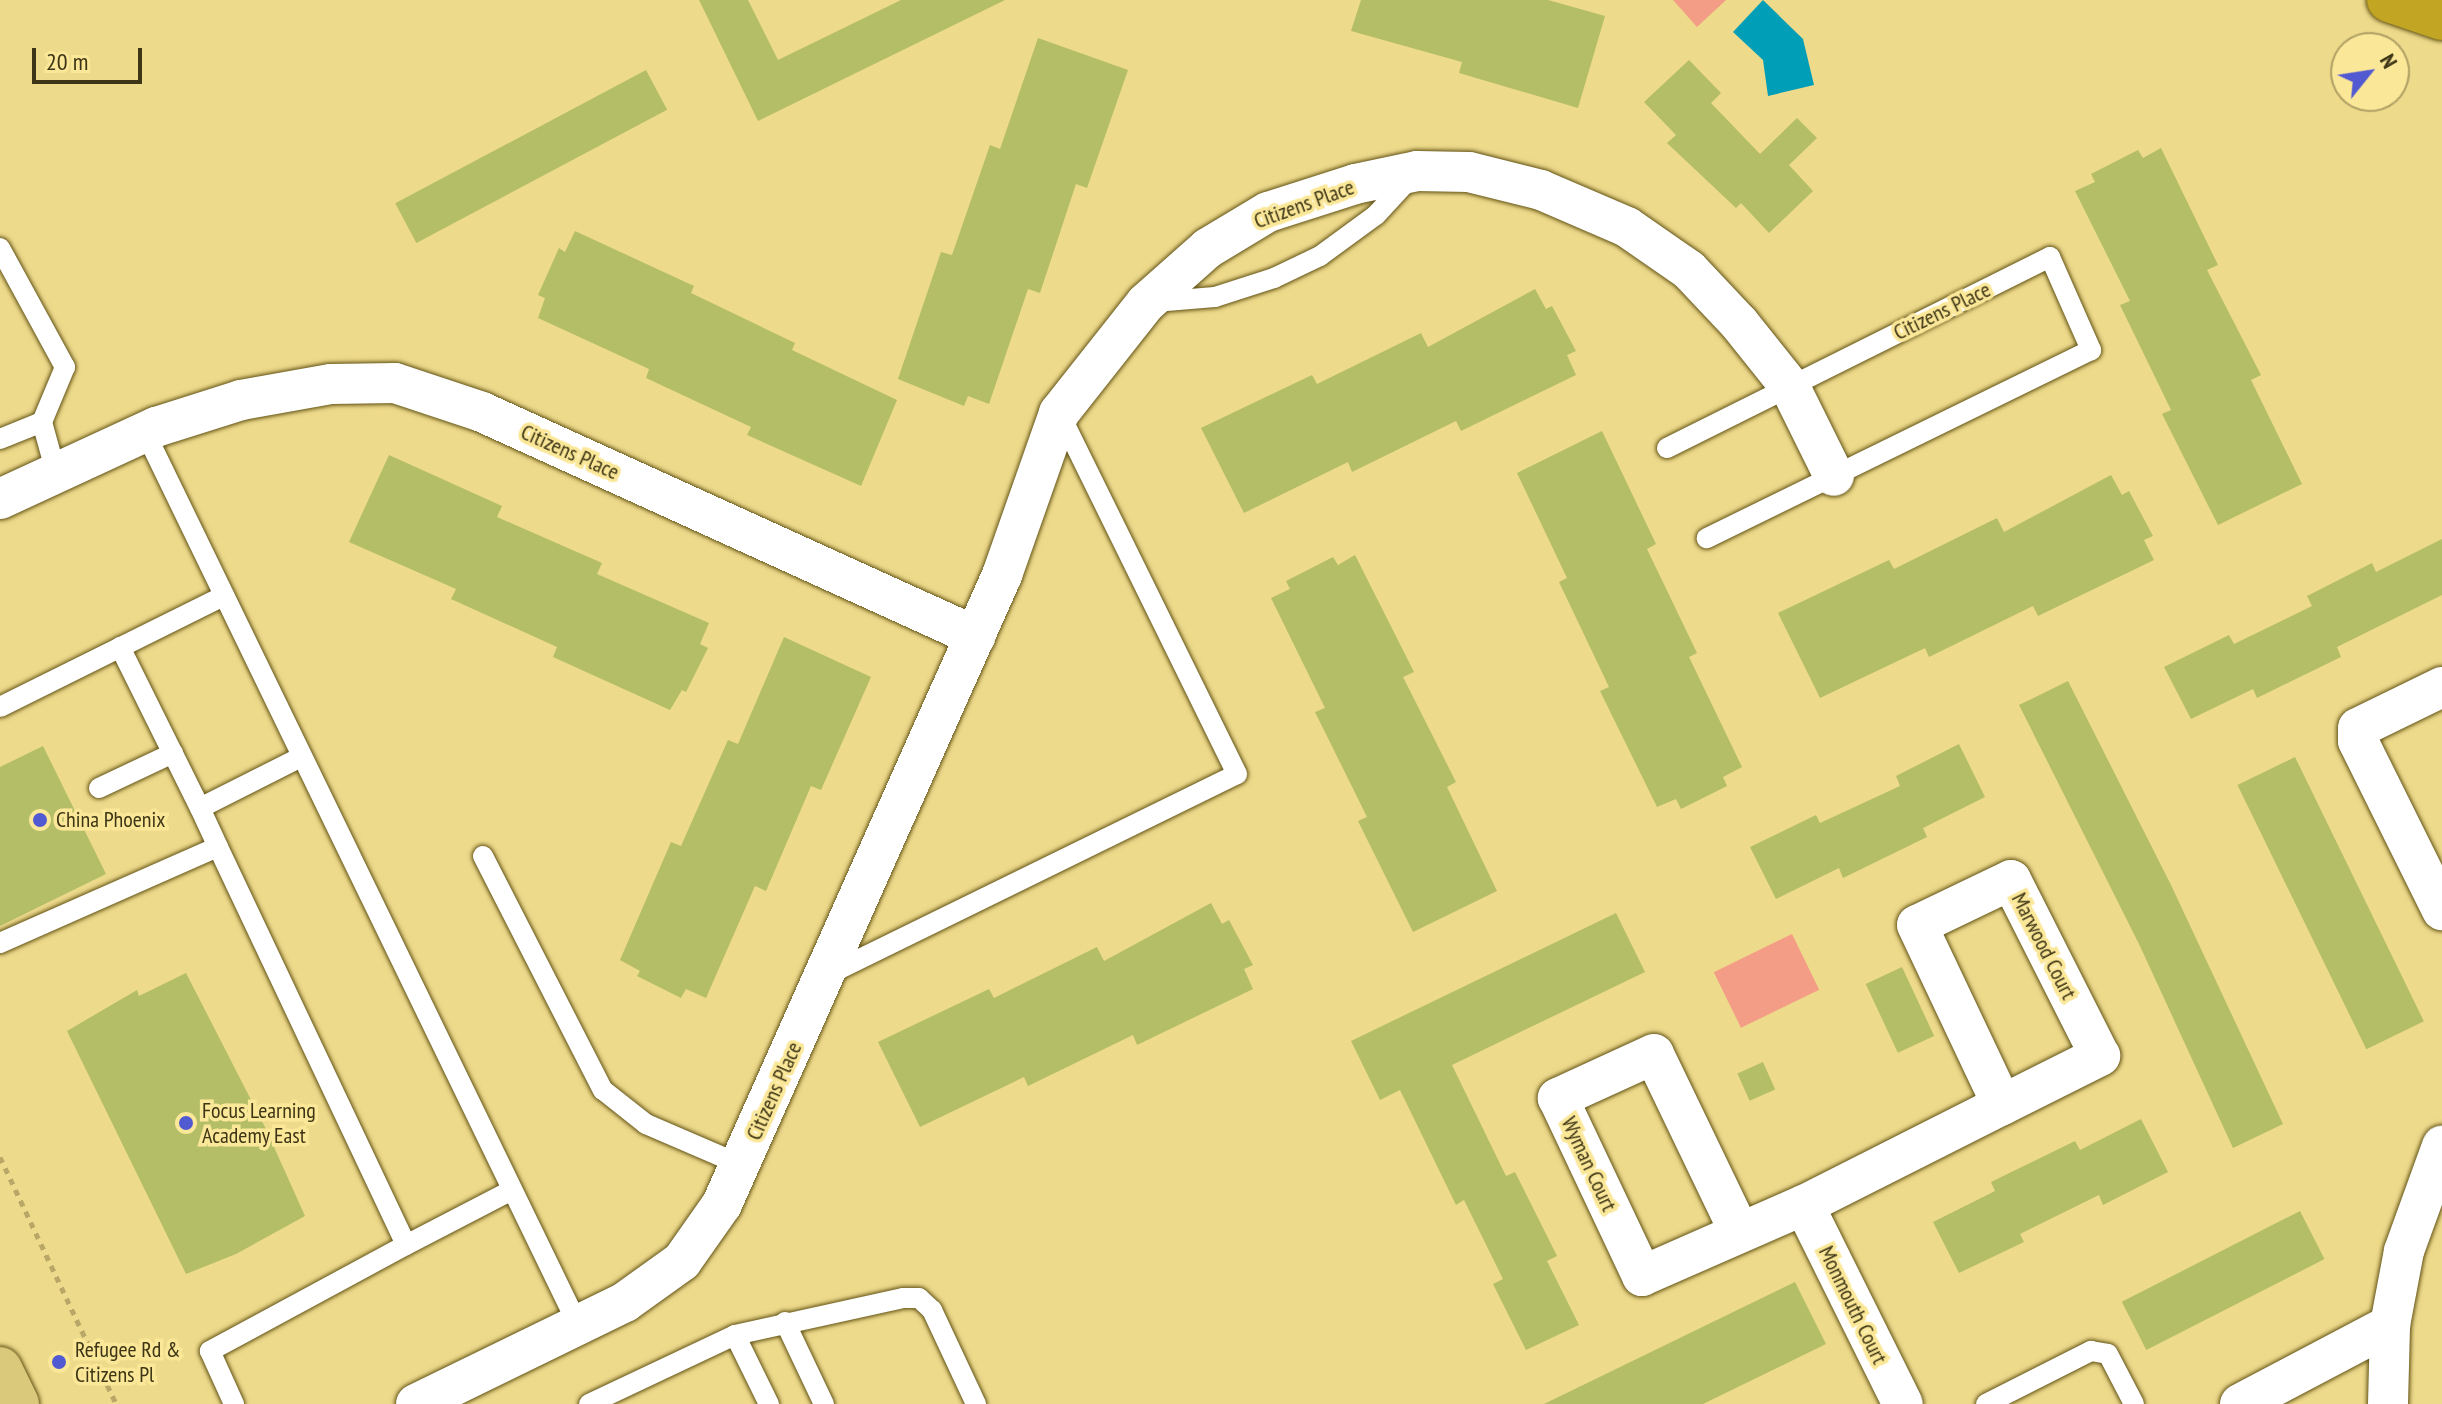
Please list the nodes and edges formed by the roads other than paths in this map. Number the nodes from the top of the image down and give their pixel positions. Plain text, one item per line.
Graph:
1 (2389, 0) edge
2 (2442, 18) edge
3 (1417, 171) junction
4 (0, 248) edge
5 (1146, 303) junction
6 (1790, 387) junction
7 (1059, 413) junction
8 (42, 422) junction
9 (145, 432) junction
10 (0, 439) edge
11 (1667, 448) dead end
12 (56, 473) junction
13 (1834, 476) junction
14 (0, 499) edge
15 (1707, 538) dead end
16 (224, 596) junction
17 (975, 636) junction
18 (120, 647) junction
19 (2442, 687) edge
20 (0, 707) edge
21 (173, 753) junction
22 (301, 757) junction
23 (99, 788) dead end
24 (200, 808) junction
25 (218, 847) junction
26 (483, 856) dead end
27 (2442, 910) edge
28 (0, 943) edge
29 (825, 976) junction
30 (2002, 1105) junction
31 (2441, 1151) edge
32 (741, 1165) junction
33 (512, 1190) junction
34 (1804, 1205) junction
35 (1739, 1231) junction
36 (406, 1245) junction
37 (785, 1322) junction
38 (578, 1325) junction
39 (2390, 1325) junction
40 (735, 1335) junction
41 (0, 1369) edge
42 (17, 1404) edge
43 (234, 1404) edge
44 (416, 1404) edge
45 (589, 1404) edge
46 (769, 1404) edge
47 (824, 1404) edge
48 (976, 1404) edge
49 (1903, 1404) edge
50 (1986, 1404) edge
51 (2134, 1404) edge
52 (2240, 1404) edge
53 (2388, 1404) edge

1 - 2 highway
3 - 5 street, Citizens Place
3 - 5 lane
3 - 6 street, Citizens Place
4 - 8 lane
5 - 7 street, Citizens Place
6 - 11 lane, Citizens Place
6 - 13 street, Citizens Place
6 - 13 lane, Citizens Place
7 - 17 street, Citizens Place
7 - 29 lane
8 - 10 lane
8 - 12 lane
9 - 12 street, Citizens Place
9 - 16 lane
9 - 17 street, Citizens Place
12 - 14 street, Citizens Place
13 - 15 lane
16 - 18 lane
16 - 22 lane
17 - 29 street, Citizens Place
18 - 20 lane
18 - 21 lane
19 - 27 street
21 - 23 lane
21 - 24 lane
22 - 24 lane
22 - 33 lane
24 - 25 lane
25 - 28 lane
25 - 36 lane
26 - 32 lane
29 - 32 street, Citizens Place
30 - 30 street, Marwood Court
30 - 34 street, Marwood Court
31 - 39 street
32 - 38 street, Citizens Place
33 - 36 lane
33 - 38 lane
34 - 35 street, Wyman Court
34 - 49 street, Monmouth Court
35 - 35 street, Wyman Court
36 - 43 lane
37 - 40 lane
37 - 47 lane
37 - 48 lane
38 - 44 street, Citizens Place
39 - 52 street
39 - 53 street
40 - 45 lane
40 - 46 lane
41 - 42 main road
50 - 51 lane

